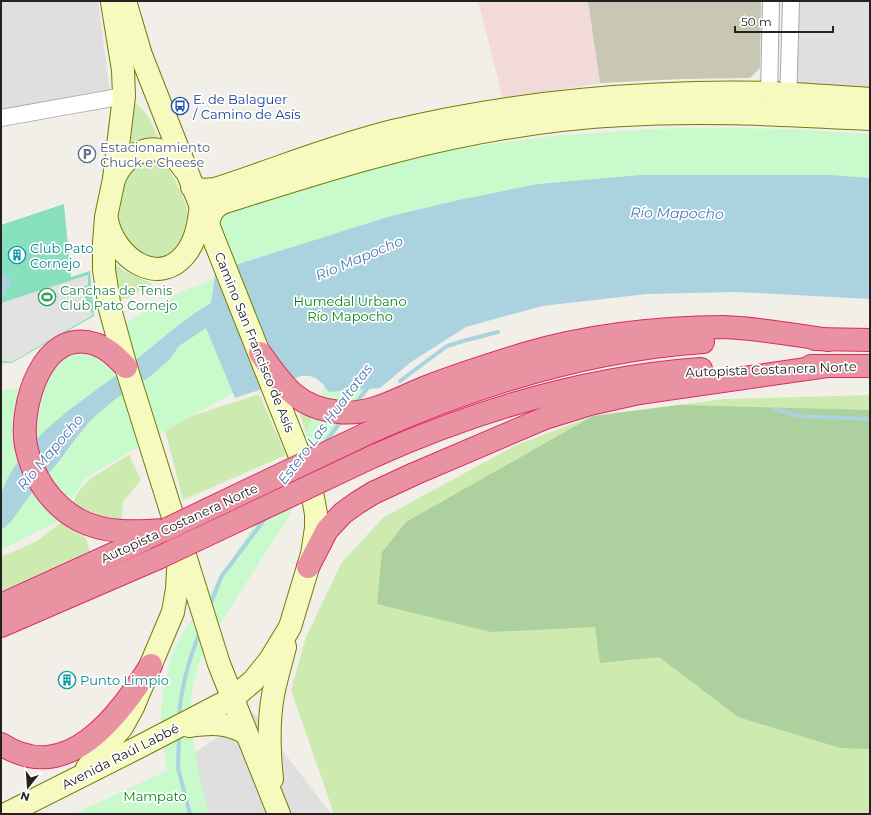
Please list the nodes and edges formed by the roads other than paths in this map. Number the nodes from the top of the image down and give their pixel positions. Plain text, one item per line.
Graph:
1 (112, 1) edge
2 (125, 1) edge
3 (771, 6) edge
4 (791, 6) edge
5 (124, 96) junction
6 (870, 99) edge
7 (782, 101) junction
8 (163, 111) junction
9 (1, 118) edge
10 (870, 119) edge
11 (114, 179) junction
12 (197, 196) junction
13 (106, 217) junction
14 (829, 340) junction
15 (870, 340) edge
16 (260, 353) junction
17 (827, 366) junction
18 (870, 366) edge
19 (126, 367) junction
20 (172, 532) junction
21 (308, 567) junction
22 (1, 606) edge
23 (44, 608) junction
24 (1, 626) edge
25 (290, 627) junction
26 (1, 639) edge
27 (151, 665) junction
28 (233, 698) junction
29 (204, 718) junction
30 (246, 733) junction
31 (1, 744) edge
32 (80, 776) junction
33 (277, 808) edge
34 (6, 814) edge

1 - 5 main road
2 - 8 main road, Camino San Francisco de Asís
3 - 4 street
3 - 7 street
4 - 7 street
5 - 8 main road
5 - 9 street
5 - 11 main road
6 - 7 main road
7 - 10 main road
7 - 12 main road
7 - 12 main road
8 - 12 main road, Camino San Francisco de Asís
11 - 12 main road
11 - 13 main road
12 - 13 main road
12 - 16 main road, Camino San Francisco de Asís
13 - 19 main road
14 - 15 highway, Autopista Costanera Norte
14 - 16 highway
14 - 20 highway, Autopista Costanera Norte, bridge
16 - 21 main road, Camino San Francisco de Asís, bridge
17 - 18 highway, Autopista Costanera Norte
17 - 21 highway
17 - 23 highway, Autopista Costanera Norte, bridge
19 - 20 main road
19 - 20 highway
20 - 22 highway, Autopista Costanera Norte
20 - 27 main road
20 - 28 main road
21 - 25 main road, Camino San Francisco de Asís
23 - 24 highway, Autopista Costanera Norte
23 - 26 highway
25 - 28 main road, Camino San Francisco de Asís
25 - 33 main road
27 - 31 highway
27 - 32 main road
28 - 29 main road, Avenida Raúl Labbé
28 - 30 main road
29 - 30 main road
29 - 32 main road, Avenida Raúl Labbé
30 - 33 main road
32 - 34 main road, Avenida Raúl Labbé

